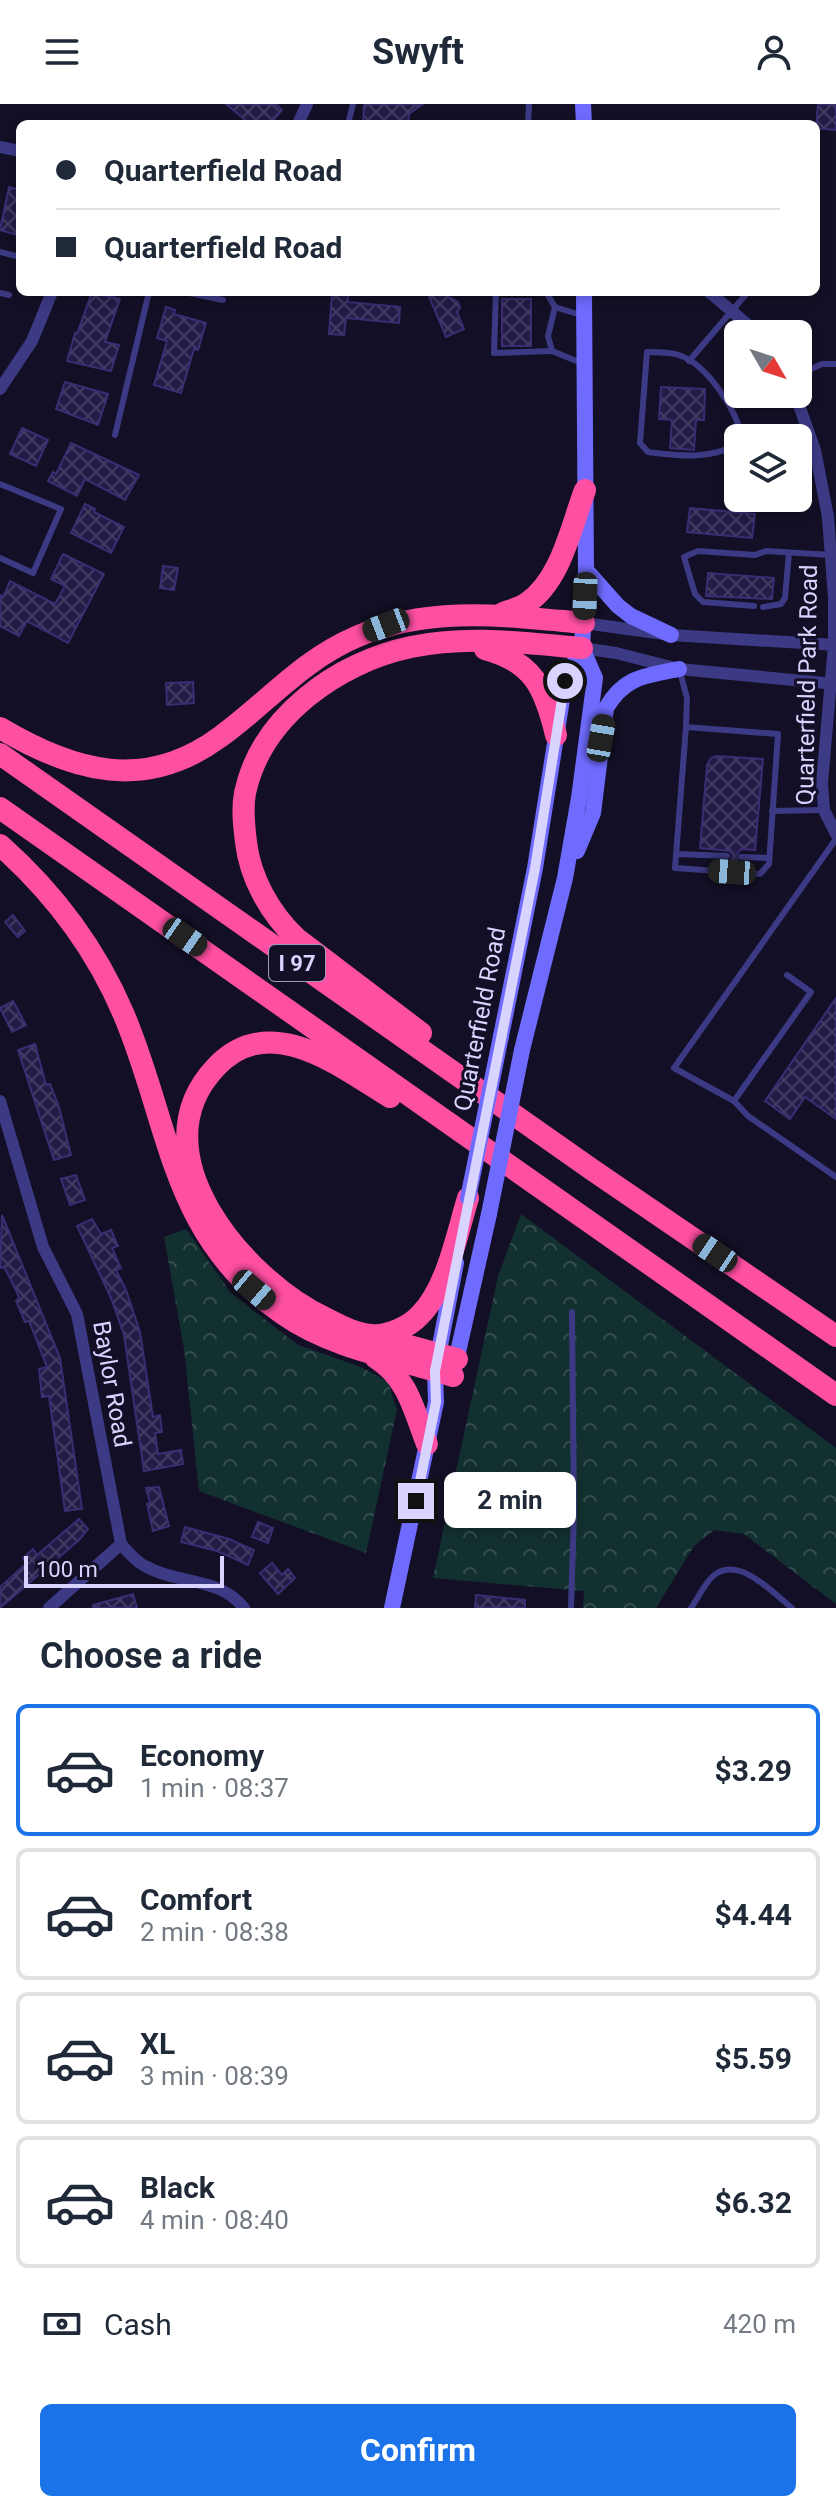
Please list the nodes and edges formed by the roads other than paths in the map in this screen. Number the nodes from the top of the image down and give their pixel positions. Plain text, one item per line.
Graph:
1 (0, 293) edge
2 (9, 295) dead end
3 (50, 296) edge
4 (148, 296) edge
5 (204, 296) edge
6 (496, 296) edge
7 (548, 296) edge
8 (584, 296) edge
9 (714, 296) edge
10 (744, 296) edge
11 (223, 300) dead end
12 (555, 307) junction
13 (732, 310) junction
14 (584, 316) junction
15 (742, 320) edge
16 (552, 351) junction
17 (689, 361) junction
18 (584, 364) junction
19 (836, 364) edge
20 (812, 369) edge
21 (0, 389) edge
22 (738, 424) edge
23 (115, 435) dead end
24 (812, 441) edge
25 (724, 451) edge
26 (0, 484) edge
27 (585, 490) junction
28 (831, 506) edge
29 (789, 553) junction
30 (831, 555) junction
31 (0, 558) edge
32 (586, 570) junction
33 (754, 606) dead end
34 (763, 607) dead end
35 (498, 615) junction
36 (584, 623) junction
37 (671, 635) junction
38 (453, 640) junction
39 (835, 645) edge
40 (582, 648) junction
41 (679, 669) junction
42 (833, 683) edge
43 (686, 727) junction
44 (0, 728) edge
45 (556, 735) junction
46 (0, 754) edge
47 (0, 808) edge
48 (824, 810) junction
49 (772, 811) junction
50 (836, 837) edge
51 (0, 845) edge
52 (676, 854) junction
53 (727, 856) dead end
54 (741, 857) dead end
55 (769, 858) junction
56 (565, 878) junction
57 (787, 975) dead end
58 (734, 1101) junction
59 (2, 1110) edge
60 (594, 1171) junction
61 (836, 1177) edge
62 (468, 1198) junction
63 (571, 1207) junction
64 (572, 1312) dead end
65 (836, 1336) edge
66 (368, 1343) junction
67 (446, 1365) junction
68 (836, 1395) edge
69 (427, 1444) junction
70 (121, 1544) junction
71 (49, 1608) edge
72 (244, 1608) edge
73 (392, 1608) edge
74 (571, 1608) edge
75 (691, 1608) edge
76 (792, 1608) edge

1 - 2 lane
3 - 21 street
4 - 23 lane
5 - 11 lane
6 - 16 lane
7 - 12 lane
8 - 14 main road, Quarterfield Road
9 - 13 street
10 - 13 lane
12 - 14 lane
12 - 16 lane
13 - 15 street
13 - 17 lane
14 - 18 main road, Quarterfield Road
16 - 18 lane
17 - 22 lane
17 - 25 lane
18 - 27 main road, Quarterfield Road
19 - 20 lane
24 - 28 street, Quarterfield Park Road
26 - 31 lane
27 - 32 main road, Quarterfield Road
27 - 35 highway
28 - 30 street, Quarterfield Park Road
29 - 30 lane
29 - 33 lane
29 - 34 lane
30 - 39 street, Quarterfield Park Road
32 - 36 main road, Quarterfield Road
32 - 37 main road
35 - 36 highway
35 - 44 highway
36 - 37 street
36 - 40 main road, Quarterfield Road
37 - 39 street
38 - 40 highway
38 - 45 highway
38 - 60 highway
39 - 42 street, Quarterfield Park Road
40 - 41 street
40 - 45 main road, Quarterfield Road
40 - 56 main road, Quarterfield Road
41 - 42 street
41 - 43 lane
41 - 56 main road
42 - 48 street, Quarterfield Park Road
43 - 49 lane
43 - 52 lane
45 - 62 main road, Quarterfield Road, bridge
46 - 60 highway, I 97
47 - 63 highway, I 97
48 - 49 lane
48 - 50 street, Quarterfield Park Road
49 - 55 lane
50 - 58 lane
51 - 66 highway
52 - 53 lane
52 - 55 lane
54 - 55 lane
56 - 67 main road, Quarterfield Road, bridge
57 - 58 lane
58 - 61 lane
59 - 70 street, Baylor Road
60 - 65 highway, I 97
62 - 66 highway
62 - 67 main road, Quarterfield Road
63 - 66 highway
63 - 68 highway, I 97
64 - 74 lane
66 - 67 highway
66 - 69 highway
67 - 69 main road, Quarterfield Road
69 - 73 main road, Quarterfield Road
70 - 71 street
70 - 72 street
75 - 76 lane

